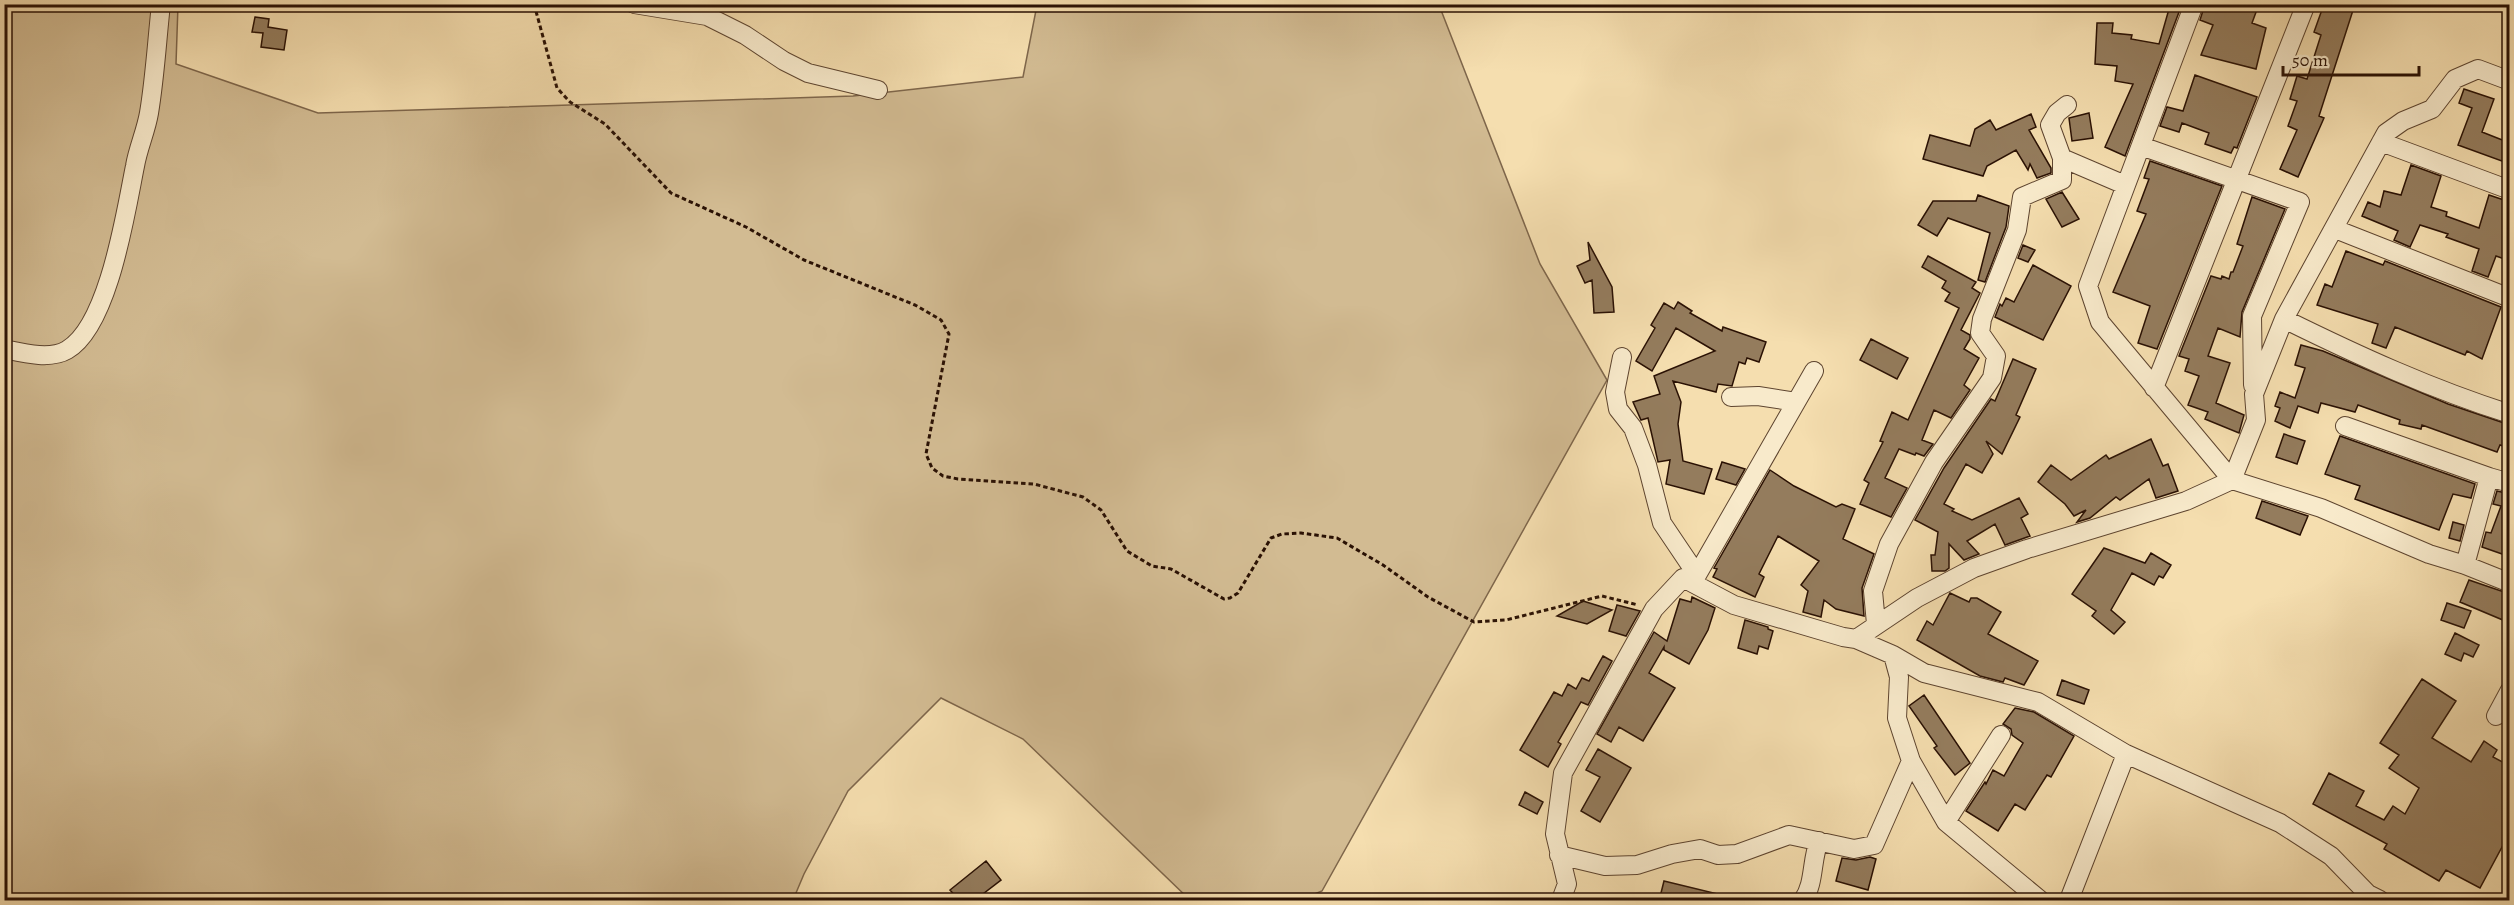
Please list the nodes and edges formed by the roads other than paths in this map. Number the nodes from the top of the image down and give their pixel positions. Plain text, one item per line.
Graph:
1 (161, 4) edge
2 (634, 4) edge
3 (2194, 4) edge
4 (2306, 4) edge
5 (2510, 81) edge
6 (878, 90) dead end
7 (2067, 105) dead end
8 (2381, 142) junction
9 (2141, 146) junction
10 (2062, 158) junction
11 (2237, 180) junction
12 (2125, 185) junction
13 (2510, 190) edge
14 (2334, 229) junction
15 (2510, 298) edge
16 (2284, 319) junction
17 (4, 349) edge
18 (1622, 357) dead end
19 (1814, 371) dead end
20 (2154, 388) junction
21 (2253, 394) junction
22 (1731, 397) dead end
23 (1796, 402) junction
24 (2510, 414) edge
25 (2345, 426) dead end
26 (2489, 477) junction
27 (2232, 480) junction
28 (2510, 483) edge
29 (2465, 565) junction
30 (1690, 577) junction
31 (2510, 583) edge
32 (1876, 624) junction
33 (1856, 639) junction
34 (1893, 655) junction
35 (2510, 690) edge
36 (2496, 716) dead end
37 (2001, 735) dead end
38 (2126, 754) junction
39 (1911, 761) junction
40 (1946, 822) junction
41 (1819, 841) junction
42 (1559, 855) junction
43 (1561, 900) edge
44 (1803, 900) edge
45 (2040, 900) edge
46 (2069, 900) edge
47 (2376, 900) edge

1 - 17 street
2 - 6 street
3 - 9 street
4 - 11 street
5 - 8 street
7 - 10 street
8 - 13 street
8 - 14 street
9 - 11 street
9 - 12 street
10 - 12 street
10 - 32 street
11 - 20 street
11 - 21 street
12 - 20 street
14 - 15 street
14 - 16 street
16 - 21 street
16 - 24 street
18 - 30 street
19 - 23 street
20 - 27 street
21 - 27 street
22 - 23 street
23 - 30 street
25 - 26 street
26 - 28 street
26 - 29 street
27 - 29 street
27 - 32 street
29 - 31 street
30 - 33 street
30 - 42 street
32 - 33 street
33 - 34 street
34 - 38 street
34 - 39 street
35 - 36 street
37 - 40 street
38 - 46 street
38 - 47 street
39 - 40 street
39 - 41 street
40 - 45 street
41 - 42 street
41 - 44 street
42 - 43 street

